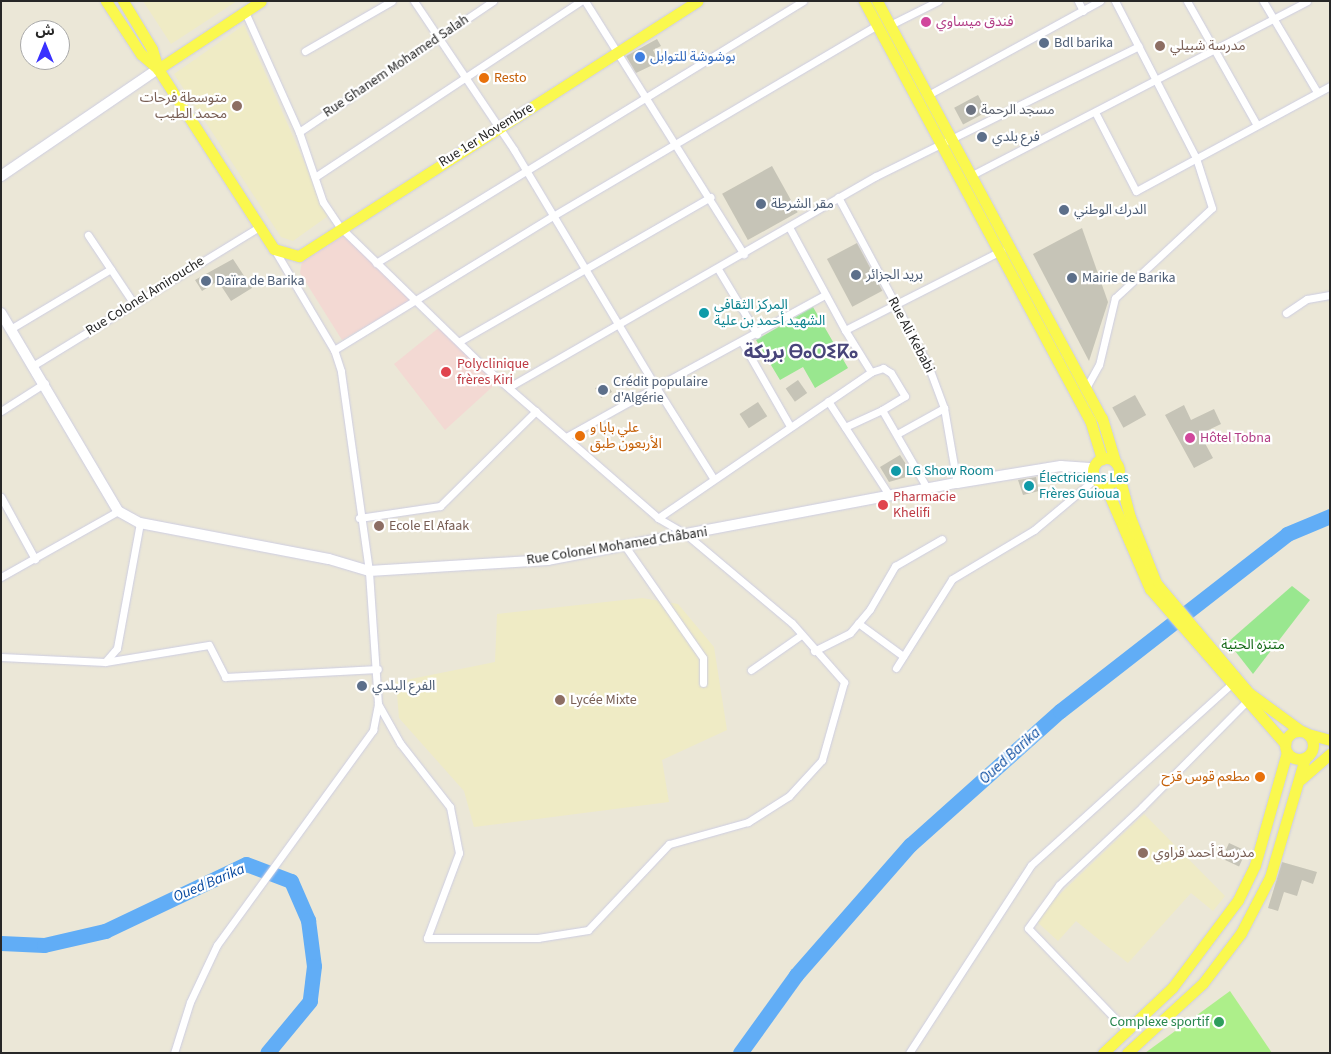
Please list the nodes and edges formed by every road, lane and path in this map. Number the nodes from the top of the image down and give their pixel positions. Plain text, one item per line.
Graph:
1 (106, 1) edge
2 (123, 1) edge
3 (261, 1) edge
4 (392, 1) edge
5 (493, 1) edge
6 (580, 1) edge
7 (585, 1) edge
8 (697, 1) edge
9 (803, 1) edge
10 (864, 1) edge
11 (877, 1) edge
12 (938, 1) edge
13 (1078, 1) edge
14 (1100, 1) edge
15 (1114, 1) edge
16 (1187, 1) edge
17 (1262, 1) edge
18 (1307, 1) edge
19 (419, 3) edge
20 (1083, 11) junction
21 (245, 12) junction
22 (1273, 19) junction
23 (890, 24) junction
24 (877, 25) junction
25 (438, 37) junction
26 (1139, 46) junction
27 (1213, 50) junction
28 (618, 51) junction
29 (305, 52) dead end
30 (158, 69) junction
31 (464, 78) junction
32 (1156, 80) junction
33 (1330, 86) edge
34 (1317, 92) junction
35 (928, 95) junction
36 (646, 98) junction
37 (1095, 112) junction
38 (1256, 125) junction
39 (497, 129) junction
40 (300, 132) junction
41 (952, 139) junction
42 (678, 144) junction
43 (941, 145) junction
44 (1196, 158) junction
45 (526, 171) junction
46 (972, 175) junction
47 (1, 176) edge
48 (315, 177) junction
49 (710, 197) junction
50 (838, 197) junction
51 (553, 216) junction
52 (340, 227) junction
53 (789, 227) junction
54 (258, 228) junction
55 (88, 235) dead end
56 (274, 249) junction
57 (1005, 249) junction
58 (744, 254) junction
59 (376, 263) junction
60 (111, 269) junction
61 (718, 269) junction
62 (587, 270) junction
63 (825, 295) junction
64 (1330, 296) edge
65 (417, 300) junction
66 (134, 304) junction
67 (894, 305) junction
68 (1, 313) edge
69 (1286, 313) dead end
70 (622, 325) junction
71 (12, 328) junction
72 (845, 330) junction
73 (757, 334) junction
74 (460, 341) junction
75 (742, 342) junction
76 (334, 350) junction
77 (34, 365) junction
78 (871, 372) junction
79 (45, 383) junction
80 (509, 387) junction
81 (656, 387) junction
82 (1086, 388) junction
83 (828, 401) junction
84 (944, 408) junction
85 (882, 410) junction
86 (1, 411) edge
87 (536, 411) junction
88 (790, 426) junction
89 (845, 427) junction
90 (897, 434) junction
91 (566, 437) junction
92 (1102, 458) junction
93 (1115, 461) junction
94 (1119, 476) junction
95 (1098, 477) junction
96 (713, 478) junction
97 (957, 483) junction
98 (927, 488) junction
99 (889, 495) junction
100 (1, 498) edge
101 (118, 511) junction
102 (9, 512) junction
103 (1, 517) edge
104 (359, 518) junction
105 (658, 518) junction
106 (140, 524) junction
107 (687, 535) junction
108 (942, 539) dead end
109 (625, 546) junction
110 (35, 559) junction
111 (369, 571) junction
112 (1, 577) edge
113 (1153, 586) junction
114 (858, 623) junction
115 (802, 635) junction
116 (814, 651) junction
117 (903, 656) junction
118 (1, 657) edge
119 (105, 662) junction
120 (1218, 663) junction
121 (896, 668) dead end
122 (378, 669) junction
123 (751, 670) dead end
124 (703, 683) dead end
125 (1231, 684) junction
126 (1246, 702) junction
127 (378, 704) junction
128 (1305, 732) junction
129 (1330, 740) edge
130 (1286, 748) junction
131 (1313, 749) junction
132 (1330, 753) edge
133 (1305, 758) junction
134 (1298, 782) junction
135 (1128, 1032) junction
136 (174, 1053) edge
137 (909, 1053) edge
138 (1103, 1053) edge
139 (1127, 1053) edge

1 - 30 main road
2 - 30 main road
3 - 21 main road
4 - 29 street
5 - 25 street, Rue Ghanem Mohamed Salah
6 - 31 street
7 - 28 street
8 - 28 main road, Rue 1er Novembre
9 - 36 street
10 - 24 main road
11 - 23 main road
12 - 23 street
13 - 20 street
14 - 20 street
15 - 26 street
16 - 27 street
17 - 22 street
18 - 22 street
19 - 25 street
20 - 35 street
21 - 30 main road
21 - 40 street
22 - 27 street
22 - 34 street
23 - 35 main road
24 - 42 street
24 - 43 main road
25 - 31 street
25 - 40 street, Rue Ghanem Mohamed Salah
26 - 32 street
26 - 41 street
27 - 32 street
27 - 38 street
28 - 36 street
28 - 39 main road, Rue 1er Novembre
30 - 47 main road
30 - 54 main road
31 - 39 street
31 - 48 street
32 - 37 street
32 - 44 street
33 - 34 street
34 - 38 street
35 - 41 main road
36 - 42 street
36 - 45 street
37 - 44 street
37 - 46 street
38 - 44 street
39 - 45 street
39 - 52 main road, Rue 1er Novembre
40 - 48 street
41 - 43 street
41 - 46 main road
42 - 49 street
42 - 51 street
43 - 50 street
43 - 57 main road
44 - 82 street
45 - 51 street
45 - 59 street
46 - 57 main road
48 - 52 street
49 - 58 street
49 - 62 street
50 - 53 street
50 - 67 street, Rue Ali Kebabi
51 - 62 street
51 - 65 street
52 - 56 main road, Rue 1er Novembre
52 - 59 street
53 - 58 street
53 - 63 street
54 - 56 main road
54 - 66 street, Rue Colonel Amirouche
55 - 60 street
56 - 76 street
57 - 67 street
57 - 82 main road
57 - 92 main road
58 - 61 street
59 - 65 street
60 - 66 street
60 - 71 street
61 - 70 street
61 - 73 street
62 - 70 street
62 - 74 street
63 - 72 street
63 - 73 street
64 - 69 street
65 - 74 street
65 - 76 street
66 - 77 street, Rue Colonel Amirouche
67 - 72 street
67 - 84 street, Rue Ali Kebabi
68 - 71 main road
70 - 80 street
70 - 81 street
71 - 77 main road
72 - 78 street
73 - 75 street
74 - 80 street
75 - 81 street
75 - 88 street
76 - 104 street
77 - 79 main road
78 - 83 street
78 - 85 street
79 - 86 street
79 - 101 main road
80 - 87 street
81 - 91 street
81 - 96 street
82 - 93 main road
83 - 88 street
83 - 89 street
84 - 90 street
84 - 97 street, Rue Ali Kebabi
85 - 89 street
85 - 90 street
87 - 91 street
87 - 104 street
88 - 96 street
89 - 99 street
90 - 98 street
91 - 105 street
92 - 93 main road
92 - 95 main road
93 - 94 main road
94 - 95 main road
94 - 113 main road
95 - 97 main road, Rue Colonel Mohamed Châbani
95 - 113 main road
95 - 117 street
96 - 105 street
97 - 98 main road, Rue Colonel Mohamed Châbani
98 - 99 main road, Rue Colonel Mohamed Châbani
99 - 107 main road, Rue Colonel Mohamed Châbani
100 - 102 street
101 - 106 main road, Rue Colonel Mohamed Châbani
101 - 110 street
102 - 103 street
102 - 110 street
104 - 111 street
105 - 107 street
106 - 111 main road, Rue Colonel Mohamed Châbani
106 - 119 street
107 - 109 main road, Rue Colonel Mohamed Châbani
107 - 115 street
108 - 114 street
109 - 111 main road, Rue Colonel Mohamed Châbani
109 - 124 street
110 - 112 street
111 - 122 street
113 - 120 main road
114 - 116 street
114 - 117 street
115 - 116 street
115 - 123 street
116 - 127 street
117 - 121 street
118 - 119 street
119 - 122 street
120 - 125 main road
120 - 128 main road
122 - 127 street
125 - 126 main road
125 - 137 street
126 - 130 main road
126 - 135 street
127 - 136 street
128 - 129 main road
128 - 130 main road
128 - 131 main road
130 - 133 main road
130 - 135 main road
131 - 132 main road
131 - 133 main road
132 - 134 main road
133 - 134 main road
134 - 139 main road
135 - 138 main road

